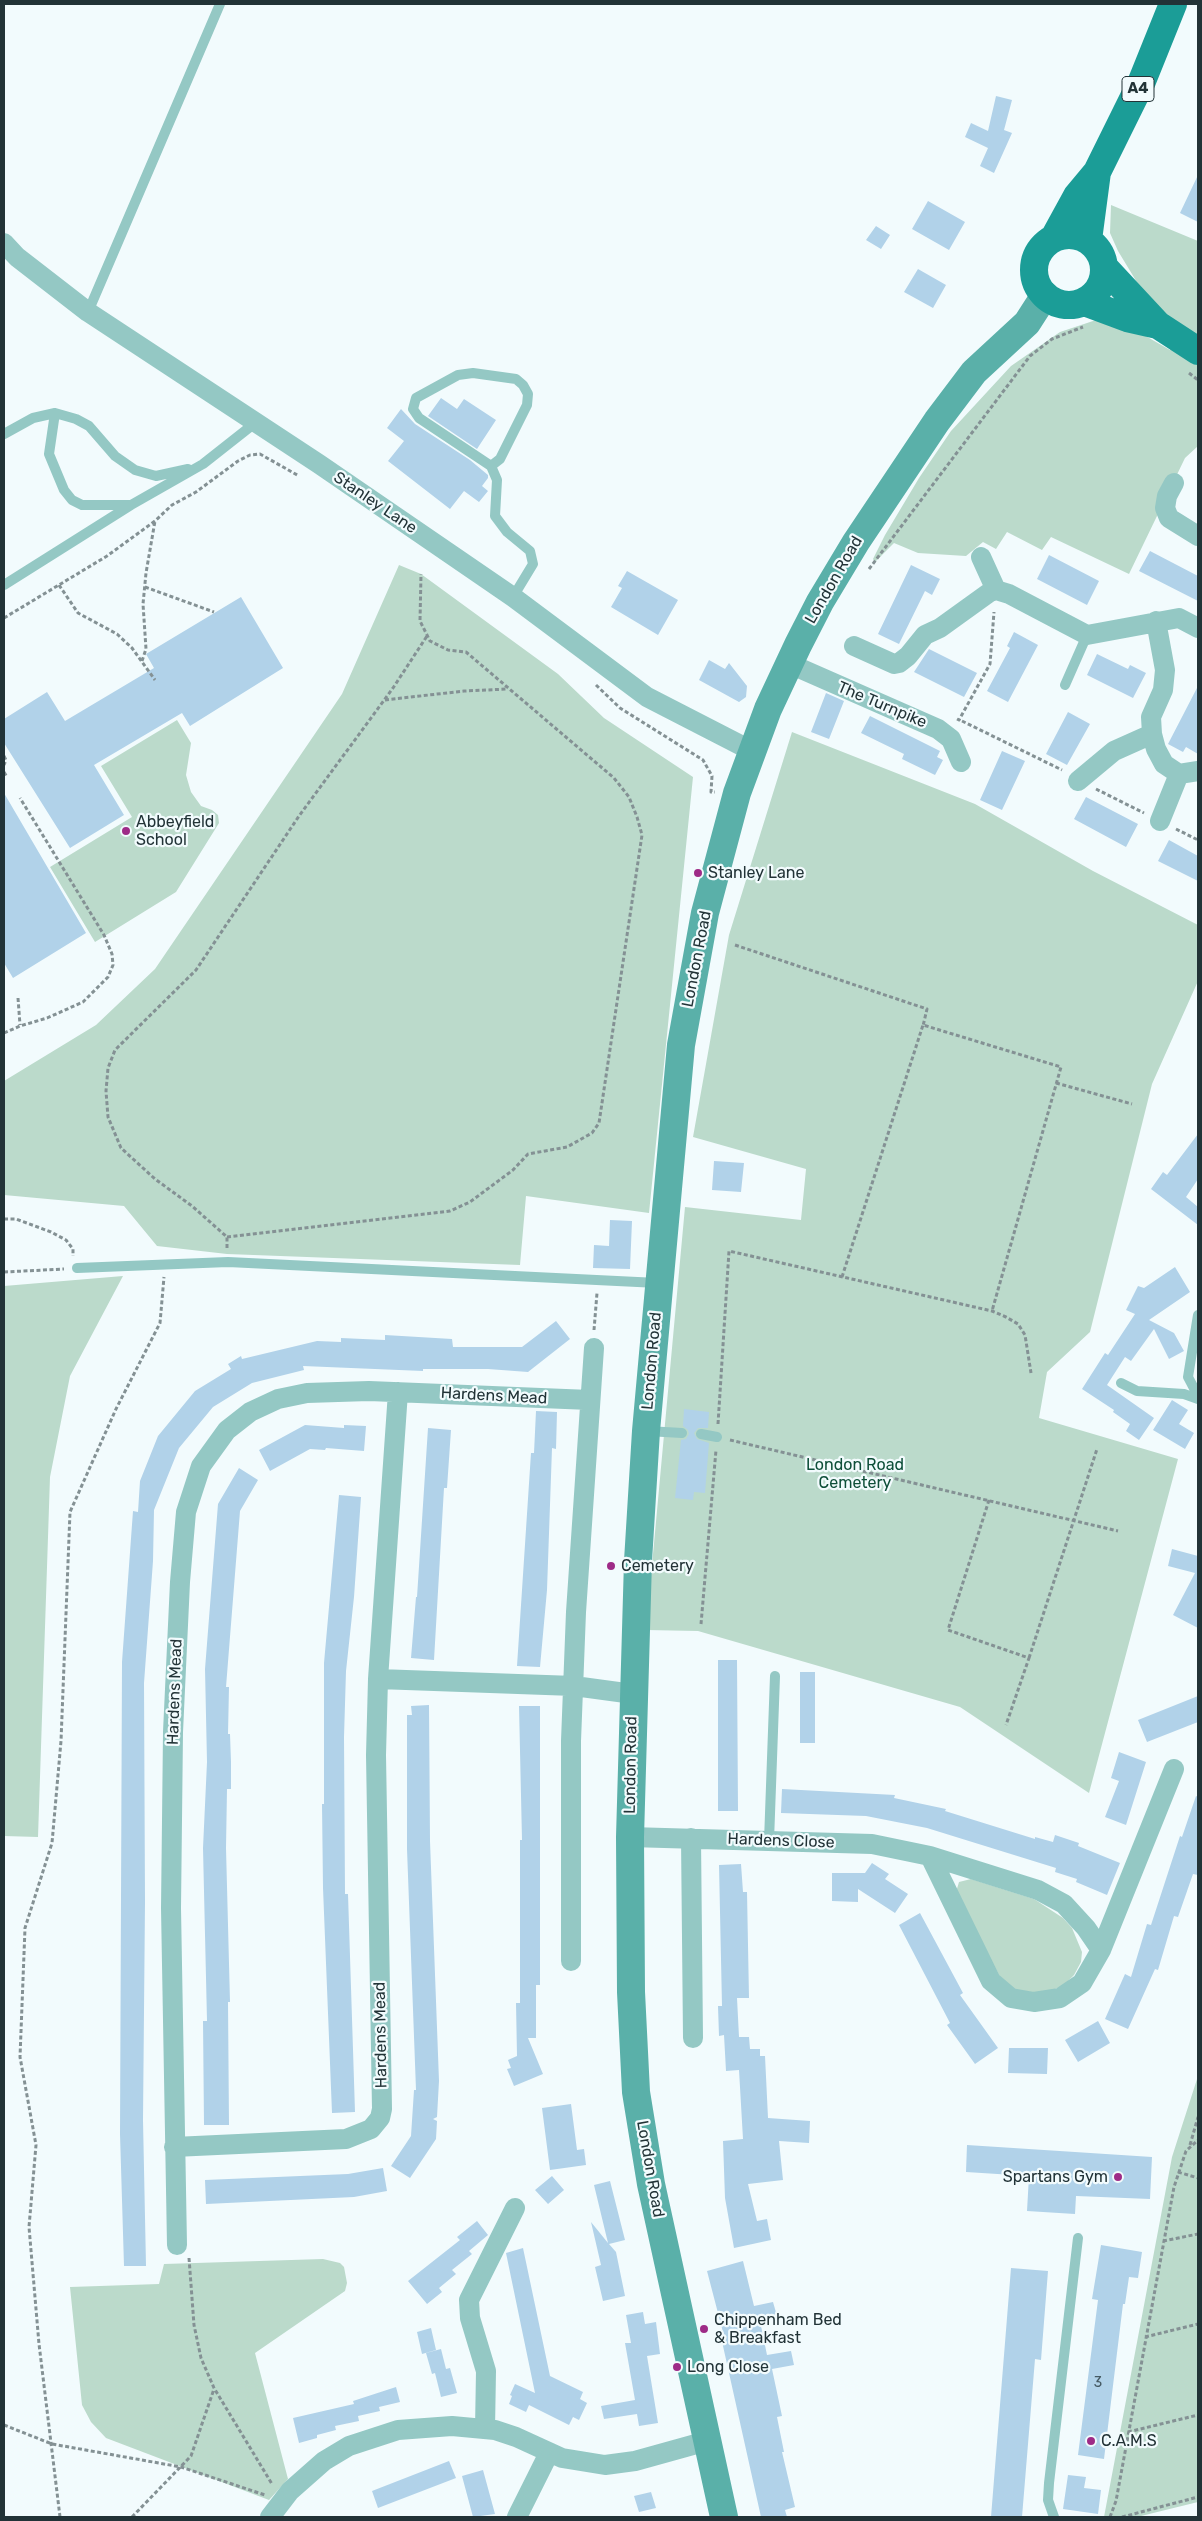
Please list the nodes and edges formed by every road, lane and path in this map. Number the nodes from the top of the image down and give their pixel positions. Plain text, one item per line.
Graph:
1 (220, 4) edge
2 (1173, 4) edge
3 (1097, 172) junction
4 (1054, 238) junction
5 (1088, 240) junction
6 (4, 243) edge
7 (1104, 267) junction
8 (1045, 295) junction
9 (88, 312) junction
10 (1087, 313) junction
11 (1158, 325) junction
12 (1191, 360) edge
13 (1198, 380) edge
14 (55, 413) junction
15 (255, 423) junction
16 (4, 434) edge
17 (203, 464) junction
18 (491, 466) junction
19 (307, 481) dead end
20 (1174, 483) dead end
21 (131, 505) junction
22 (155, 521) junction
23 (1198, 536) edge
24 (981, 557) dead end
25 (421, 574) dead end
26 (864, 576) dead end
27 (59, 584) junction
28 (4, 585) edge
29 (145, 587) junction
30 (996, 590) junction
31 (513, 597) junction
32 (214, 612) dead end
33 (4, 618) edge
34 (1156, 621) junction
35 (1198, 628) edge
36 (1087, 635) junction
37 (427, 636) junction
38 (854, 646) dead end
39 (142, 661) junction
40 (790, 664) junction
41 (154, 680) dead end
42 (593, 682) dead end
43 (1065, 685) dead end
44 (508, 688) junction
45 (385, 700) junction
46 (951, 716) dead end
47 (1152, 734) junction
48 (752, 751) junction
49 (4, 756) edge
50 (961, 762) dead end
51 (4, 764) edge
52 (4, 772) edge
53 (1189, 772) edge
54 (7, 777) dead end
55 (1078, 781) dead end
56 (711, 792) dead end
57 (20, 798) dead end
58 (1160, 821) dead end
59 (735, 946) dead end
60 (18, 998) dead end
61 (20, 1026) junction
62 (922, 1029) junction
63 (4, 1033) edge
64 (1056, 1083) junction
65 (1132, 1104) dead end
66 (4, 1219) edge
67 (227, 1237) junction
68 (227, 1254) dead end
69 (75, 1263) junction
70 (165, 1264) junction
71 (4, 1272) edge
72 (842, 1277) junction
73 (598, 1281) junction
74 (659, 1283) junction
75 (992, 1311) junction
76 (1198, 1314) edge
77 (594, 1348) joint
78 (1031, 1373) dead end
79 (1121, 1383) dead end
80 (398, 1392) junction
81 (1198, 1398) edge
82 (590, 1400) junction
83 (646, 1431) junction
84 (682, 1433) dead end
85 (701, 1434) dead end
86 (717, 1437) junction
87 (1097, 1449) dead end
88 (989, 1500) junction
89 (1075, 1520) junction
90 (1118, 1531) dead end
91 (701, 1624) dead end
92 (1029, 1658) junction
93 (775, 1676) dead end
94 (378, 1679) junction
95 (574, 1686) junction
96 (633, 1694) junction
97 (1006, 1725) dead end
98 (1174, 1769) dead end
99 (630, 1837) junction
100 (691, 1838) junction
101 (769, 1841) junction
102 (930, 1856) junction
103 (1101, 1950) junction
104 (571, 1962) dead end
105 (693, 2038) dead end
106 (1198, 2117) edge
107 (1198, 2140) edge
108 (1190, 2145) junction
109 (174, 2147) junction
110 (1178, 2172) junction
111 (1198, 2178) edge
112 (515, 2208) dead end
113 (1198, 2234) edge
114 (1078, 2238) dead end
115 (1163, 2241) junction
116 (177, 2245) joint
117 (1198, 2324) edge
118 (1145, 2337) junction
119 (214, 2388) junction
120 (1198, 2415) edge
121 (4, 2425) edge
122 (484, 2429) junction
123 (1128, 2432) junction
124 (707, 2442) junction
125 (52, 2444) junction
126 (549, 2452) junction
127 (181, 2467) junction
128 (1198, 2497) edge
129 (282, 2501) junction
130 (60, 2517) edge
131 (132, 2517) edge
132 (270, 2517) edge
133 (517, 2517) edge
134 (724, 2517) edge
135 (1054, 2517) edge
136 (1110, 2517) edge
137 (1122, 2517) edge

1 - 9 lane
2 - 3 main road, A4
3 - 4 main road, A4
3 - 5 main road
4 - 5 main road
4 - 8 main road, A4
5 - 7 main road
6 - 9 street, Stanley Lane
7 - 10 main road
7 - 11 main road
8 - 10 main road
8 - 40 street, London Road
9 - 15 street, Stanley Lane
10 - 11 main road
10 - 26 path
11 - 12 main road
12 - 13 path
14 - 16 lane
14 - 17 lane
14 - 21 lane
15 - 17 lane
15 - 31 street, Stanley Lane
17 - 21 lane
18 - 18 lane
18 - 31 lane
19 - 22 path
20 - 23 street
21 - 28 lane
22 - 27 path
22 - 29 path
24 - 30 street
25 - 37 path
27 - 33 path
27 - 39 path
29 - 32 path
29 - 39 path
30 - 36 street
30 - 38 street
30 - 46 path
31 - 48 street, Stanley Lane
34 - 35 street
34 - 36 street
34 - 47 street
36 - 43 lane
37 - 44 path
37 - 45 path
39 - 41 path
40 - 48 street, London Road
40 - 50 street, The Turnpike
42 - 56 path
44 - 45 path
44 - 67 path
45 - 67 path
47 - 53 street
47 - 55 street
48 - 74 street, London Road
49 - 51 path
52 - 54 path
53 - 58 street
57 - 61 path
59 - 62 path
60 - 61 path
61 - 63 path
62 - 64 path
62 - 72 path
64 - 65 path
64 - 75 path
66 - 69 path
67 - 68 path
69 - 70 lane
69 - 71 path
70 - 73 lane
70 - 125 path
72 - 75 path
72 - 86 path
73 - 74 lane
73 - 77 path
74 - 83 street, London Road
75 - 78 path
76 - 81 lane
77 - 82 street
79 - 81 lane
80 - 82 street, Hardens Mead
80 - 94 street, Hardens Mead
80 - 109 street, Hardens Mead
82 - 95 street
83 - 84 lane
83 - 96 street, London Road
85 - 86 lane
86 - 88 path
86 - 91 path
87 - 89 path
88 - 89 path
88 - 92 path
89 - 90 path
89 - 92 path
92 - 97 path
93 - 101 lane
94 - 95 street
94 - 109 street, Hardens Mead
95 - 96 street
95 - 104 street
96 - 99 street, London Road
98 - 103 street
99 - 100 street, Hardens Close
99 - 124 street, London Road
100 - 101 street, Hardens Close
100 - 105 street
101 - 102 street, Hardens Close
102 - 103 street, Hardens Close
102 - 103 street
106 - 108 path
107 - 108 path
108 - 110 path
109 - 116 street, Hardens Mead
110 - 111 path
110 - 115 path
112 - 122 street
113 - 115 path
114 - 135 lane
115 - 118 path
116 - 119 path
117 - 118 path
118 - 123 path
119 - 127 path
119 - 129 path
120 - 123 path
121 - 125 path
122 - 126 street
122 - 129 street
123 - 136 path
124 - 126 street
124 - 134 street, London Road
125 - 127 path
125 - 130 path
126 - 133 street
127 - 129 path
127 - 131 path
128 - 137 path
129 - 132 street

